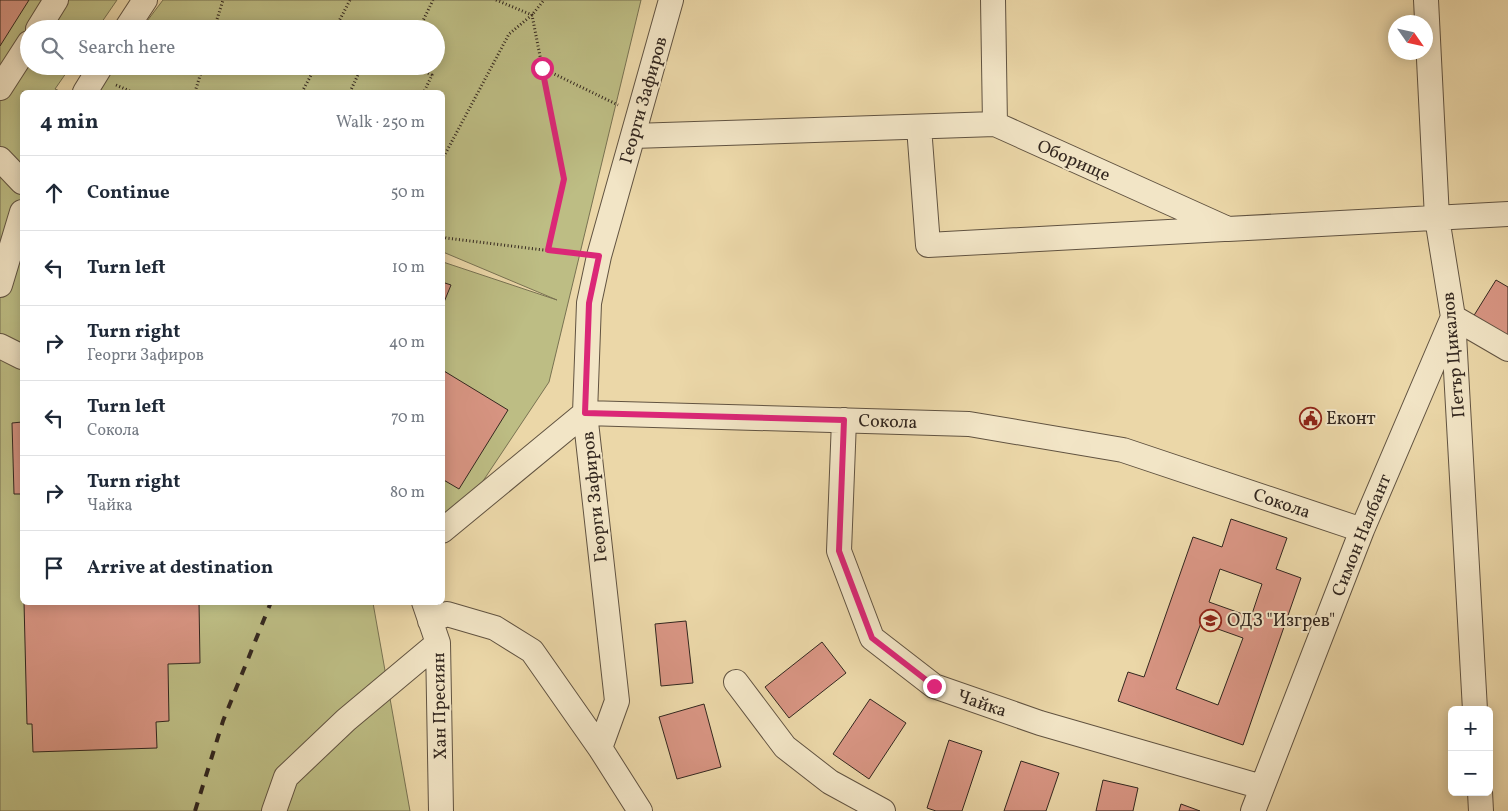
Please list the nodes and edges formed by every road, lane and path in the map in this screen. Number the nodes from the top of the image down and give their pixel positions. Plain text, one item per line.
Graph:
1 (56, 0) edge
2 (145, 0) edge
3 (223, 0) edge
4 (350, 0) edge
5 (433, 0) edge
6 (496, 0) edge
7 (544, 0) edge
8 (671, 0) edge
9 (993, 0) edge
10 (1426, 0) edge
11 (532, 15) junction
12 (44, 20) edge
13 (132, 20) edge
14 (217, 20) edge
15 (340, 20) edge
16 (423, 20) edge
17 (20, 57) edge
18 (542, 68) junction
19 (95, 75) edge
20 (200, 75) edge
21 (311, 75) edge
22 (358, 75) edge
23 (432, 75) edge
24 (0, 88) edge
25 (86, 90) edge
26 (196, 90) edge
27 (303, 90) edge
28 (351, 90) edge
29 (425, 90) edge
30 (995, 124) junction
31 (636, 126) junction
32 (919, 127) junction
33 (445, 154) edge
34 (0, 159) edge
35 (20, 180) edge
36 (1508, 214) edge
37 (1437, 218) junction
38 (20, 219) edge
39 (1228, 229) junction
40 (445, 236) edge
41 (548, 250) junction
42 (599, 256) junction
43 (0, 285) edge
44 (1453, 317) junction
45 (0, 346) edge
46 (1508, 349) edge
47 (20, 357) edge
48 (585, 413) junction
49 (844, 420) junction
50 (445, 529) edge
51 (1362, 530) junction
52 (427, 612) edge
53 (438, 644) junction
54 (736, 682) dead end
55 (1475, 706) edge
56 (600, 748) junction
57 (1262, 787) junction
58 (1480, 796) edge
59 (274, 811) edge
60 (441, 811) edge
61 (640, 811) edge
62 (883, 811) edge
63 (1253, 811) edge
64 (1481, 811) edge

1 - 12 street
2 - 13 street
3 - 14 path
4 - 15 path
5 - 16 path
6 - 11 path
7 - 11 path
8 - 31 street, Георги Зафиров
9 - 30 street
10 - 37 street, Петър Цикалов
11 - 18 path
11 - 33 path
17 - 24 street
18 - 31 path
18 - 41 path
19 - 25 street
20 - 26 path
21 - 27 path
22 - 28 path
23 - 29 path
30 - 32 street, Оборище
30 - 39 street, Оборище
31 - 32 street, Оборище
31 - 42 street, Георги Зафиров
32 - 39 street
34 - 35 street
36 - 37 street, Оборище
37 - 39 street, Оборище
37 - 44 street, Петър Цикалов
38 - 43 street
40 - 41 path
41 - 42 path
42 - 48 street, Георги Зафиров
44 - 46 street
44 - 51 street, Симон Налбант
44 - 55 street, Петър Цикалов
45 - 47 street
48 - 49 street, Сокола
48 - 50 street
48 - 56 street, Георги Зафиров
49 - 51 street, Сокола
49 - 57 street, Чайка
51 - 57 street, Симон Налбант
52 - 53 street, Хан Пресиян
52 - 56 street
53 - 59 street
53 - 60 street, Хан Пресиян
54 - 62 street
56 - 61 street
57 - 63 street, Симон Налбант
58 - 64 street

